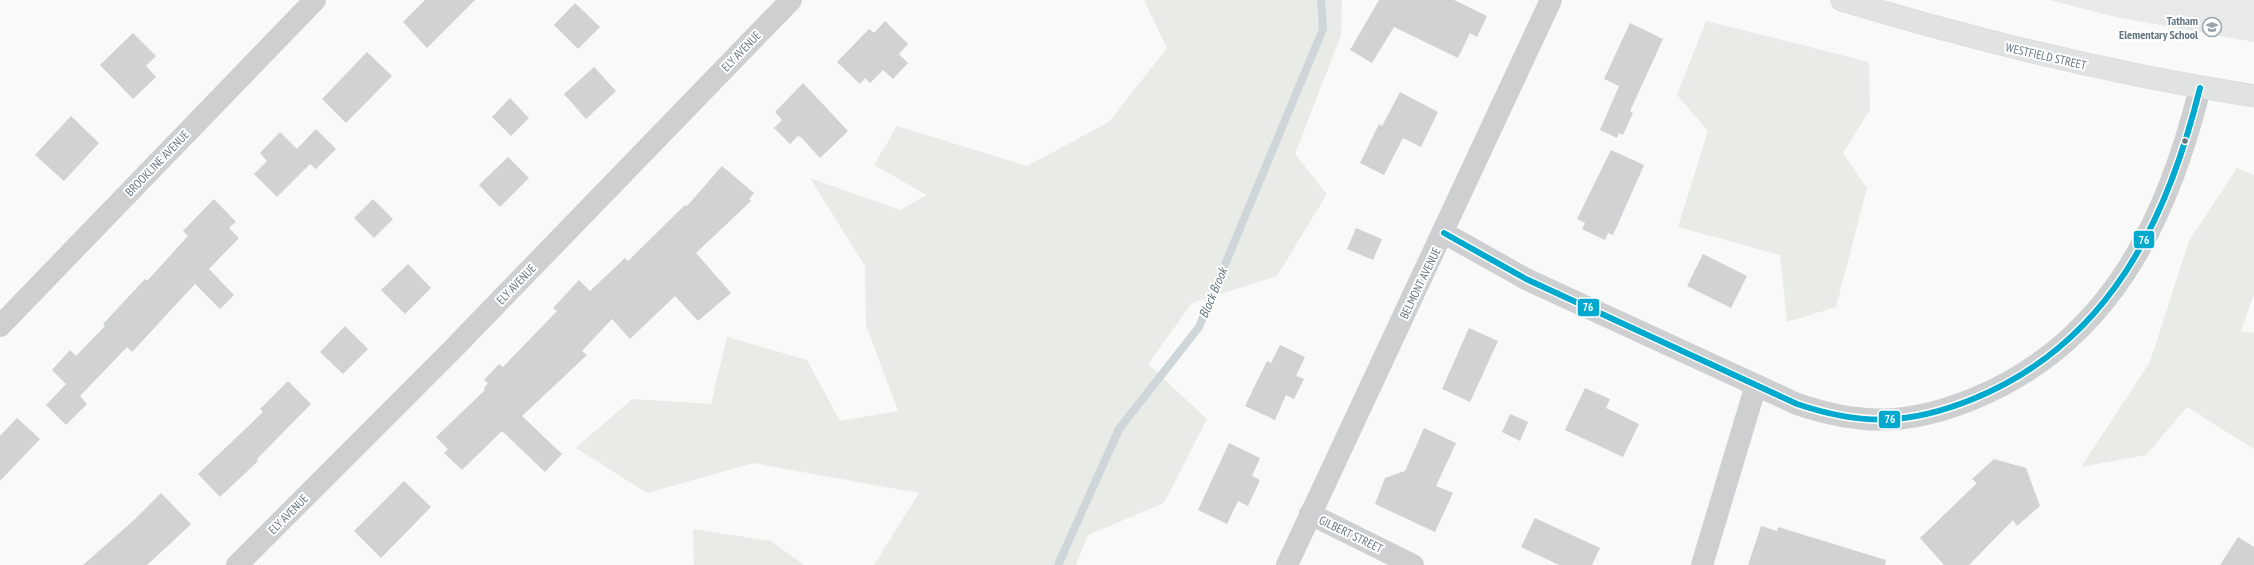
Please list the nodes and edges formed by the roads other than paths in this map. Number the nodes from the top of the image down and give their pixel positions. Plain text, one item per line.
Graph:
1 (315, 0) edge
2 (791, 0) edge
3 (1551, 0) edge
4 (1842, 0) edge
5 (2200, 88) junction
6 (2254, 96) edge
7 (1444, 233) junction
8 (0, 326) edge
9 (1756, 385) junction
10 (1310, 514) junction
11 (237, 565) edge
12 (1287, 565) edge
13 (1413, 565) edge
14 (1702, 565) edge

1 - 8 street, BROOKLINE AVENUE
2 - 11 street, ELY AVENUE
3 - 7 street, BELMONT AVENUE
4 - 5 main road, WESTFIELD STREET
5 - 6 main road, WESTFIELD STREET
5 - 9 street
7 - 9 street
7 - 10 street, BELMONT AVENUE
9 - 14 street
10 - 12 street, BELMONT AVENUE
10 - 13 street, GILBERT STREET

